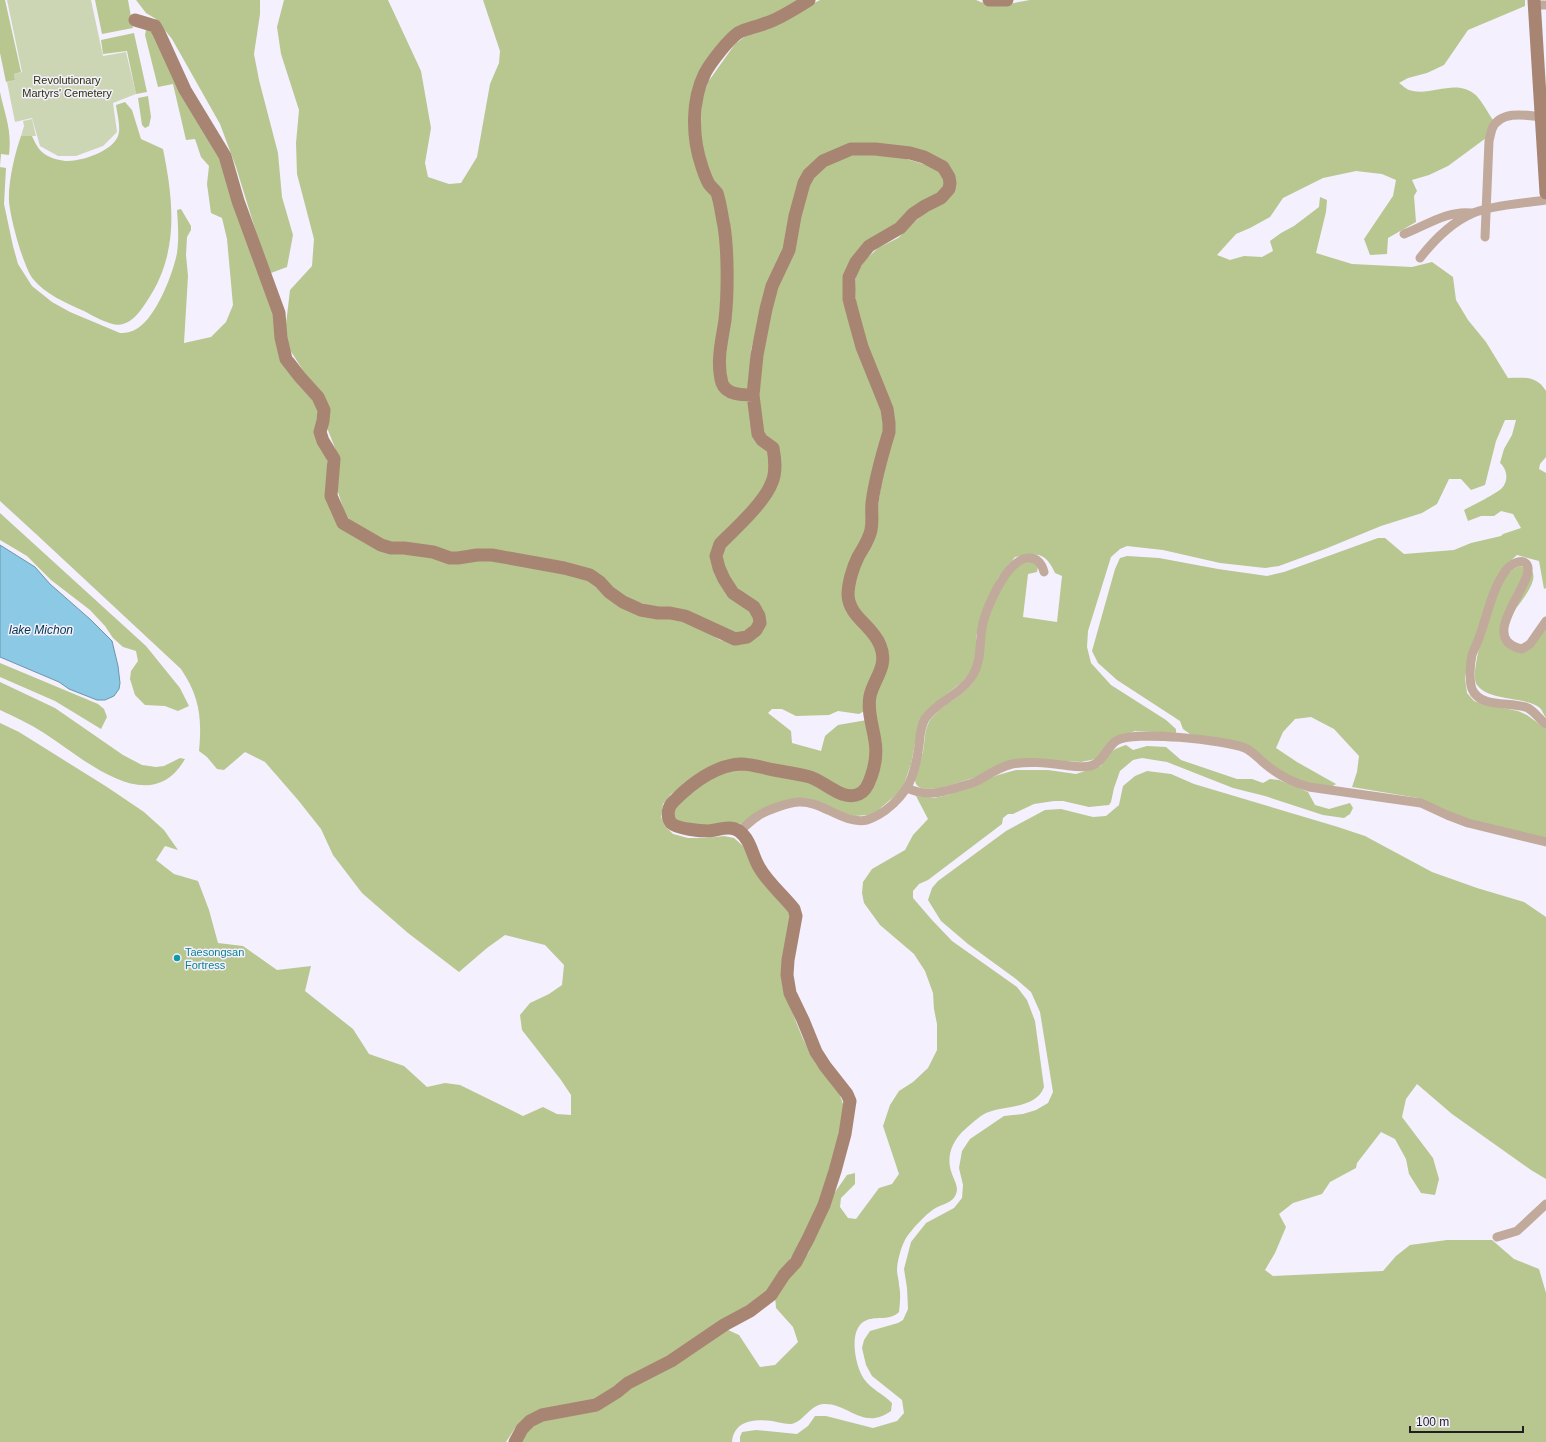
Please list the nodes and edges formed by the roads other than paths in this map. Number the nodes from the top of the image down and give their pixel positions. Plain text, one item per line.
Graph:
1 (809, 0) edge
2 (989, 0) edge
3 (1007, 0) edge
4 (1538, 3) edge
5 (135, 20) dead end
6 (1541, 118) junction
7 (1546, 193) edge
8 (1546, 200) edge
9 (1487, 209) junction
10 (1473, 213) junction
11 (1404, 234) dead end
12 (1485, 237) dead end
13 (1420, 258) dead end
14 (754, 395) junction
15 (1044, 572) dead end
16 (1536, 577) dead end
17 (1525, 601) dead end
18 (1546, 621) edge
19 (1546, 724) edge
20 (907, 788) junction
21 (740, 832) junction
22 (1546, 842) edge
23 (1546, 1204) edge
24 (1497, 1237) dead end
25 (515, 1442) edge

1 - 14 street
2 - 3 street
4 - 6 street
5 - 14 street
6 - 7 street
6 - 9 street
8 - 9 street
9 - 10 street
9 - 12 street
10 - 11 street
10 - 13 street
14 - 21 street
15 - 20 street
16 - 19 street
17 - 18 street
20 - 21 street
20 - 22 street
21 - 25 street
23 - 24 street

